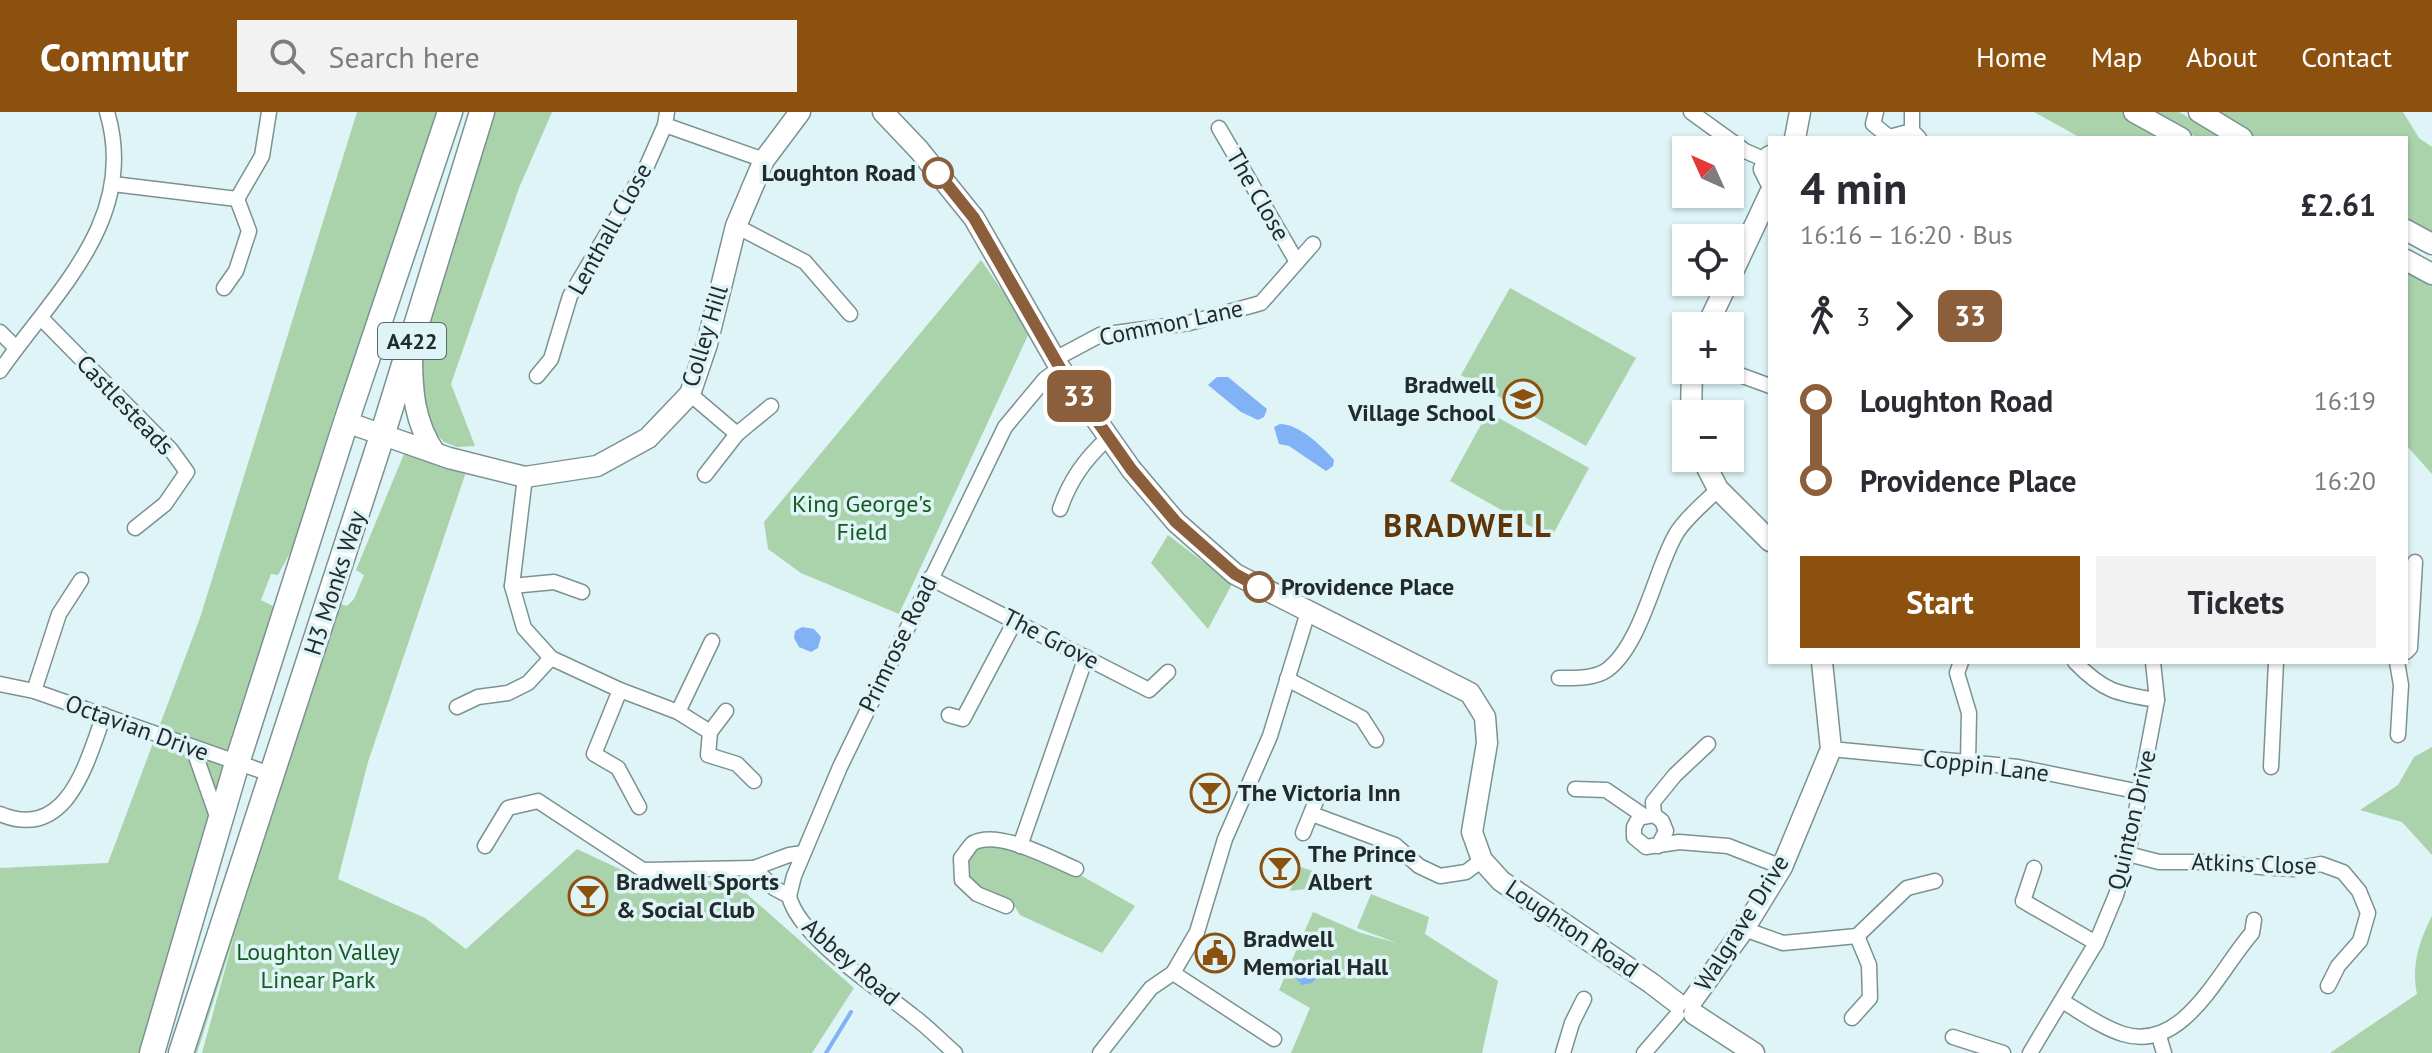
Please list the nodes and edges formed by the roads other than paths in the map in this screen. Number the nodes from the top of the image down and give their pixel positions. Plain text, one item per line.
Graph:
1 (107, 112) edge
2 (269, 112) edge
3 (450, 112) edge
4 (482, 112) edge
5 (800, 112) edge
6 (883, 112) edge
7 (1691, 112) edge
8 (1800, 112) edge
9 (1876, 112) edge
10 (1912, 112) edge
11 (2134, 112) edge
12 (2199, 112) edge
13 (666, 118) edge
14 (1219, 128) dead end
15 (1916, 134) edge
16 (1795, 136) edge
17 (1888, 136) edge
18 (2177, 136) edge
19 (2239, 136) edge
20 (1768, 158) edge
21 (764, 160) junction
22 (1768, 178) edge
23 (113, 184) junction
24 (1768, 197) edge
25 (237, 199) junction
26 (736, 226) junction
27 (1313, 244) dead end
28 (1744, 248) edge
29 (2408, 261) edge
30 (1297, 262) junction
31 (2432, 274) edge
32 (224, 288) dead end
33 (850, 314) dead end
34 (42, 319) junction
35 (0, 332) edge
36 (412, 342) junction
37 (16, 348) junction
38 (1058, 363) junction
39 (0, 371) edge
40 (537, 376) dead end
41 (1744, 376) edge
42 (1768, 385) edge
43 (690, 394) junction
44 (771, 406) dead end
45 (346, 422) junction
46 (737, 434) junction
47 (382, 436) junction
48 (1108, 438) junction
49 (435, 453) junction
50 (1709, 472) edge
51 (705, 475) dead end
52 (525, 477) junction
53 (1718, 489) junction
54 (1060, 509) dead end
55 (135, 528) dead end
56 (1768, 539) edge
57 (2415, 562) dead end
58 (930, 578) junction
59 (81, 580) dead end
60 (512, 586) junction
61 (582, 592) dead end
62 (1308, 612) junction
63 (1015, 621) junction
64 (712, 641) dead end
65 (2408, 650) edge
66 (1086, 657) junction
67 (551, 658) junction
68 (1822, 664) edge
69 (1960, 664) edge
70 (2077, 664) edge
71 (2153, 664) edge
72 (2276, 664) edge
73 (2395, 664) edge
74 (1168, 672) dead end
75 (1559, 678) dead end
76 (1287, 679) junction
77 (0, 684) edge
78 (620, 690) junction
79 (34, 691) junction
80 (2157, 700) junction
81 (457, 707) dead end
82 (726, 711) dead end
83 (678, 712) junction
84 (104, 715) junction
85 (949, 715) dead end
86 (710, 732) junction
87 (2398, 735) dead end
88 (1376, 740) dead end
89 (1708, 744) dead end
90 (193, 748) junction
91 (1831, 749) junction
92 (1968, 761) junction
93 (237, 763) junction
94 (2271, 767) dead end
95 (273, 775) junction
96 (754, 781) dead end
97 (1575, 789) dead end
98 (2140, 792) junction
99 (1318, 796) dead end
100 (639, 807) dead end
101 (0, 814) edge
102 (1312, 814) junction
103 (1654, 819) junction
104 (219, 823) junction
105 (1303, 833) dead end
106 (1679, 842) junction
107 (485, 846) dead end
108 (1020, 846) junction
109 (1658, 846) junction
110 (803, 853) junction
111 (2128, 854) junction
112 (1482, 860) junction
113 (1782, 867) junction
114 (754, 868) junction
115 (2034, 868) dead end
116 (1076, 869) dead end
117 (1935, 881) dead end
118 (789, 896) junction
119 (1006, 906) dead end
120 (2254, 920) dead end
121 (1744, 929) junction
122 (1857, 936) junction
123 (2096, 943) junction
124 (1173, 973) junction
125 (2328, 986) dead end
126 (1584, 999) dead end
127 (2062, 1001) junction
128 (1685, 1008) junction
129 (1852, 1018) dead end
130 (2159, 1036) junction
131 (1953, 1037) dead end
132 (1274, 1039) dead end
133 (152, 1053) edge
134 (181, 1053) edge
135 (955, 1053) edge
136 (1101, 1053) edge
137 (1563, 1053) edge
138 (1644, 1053) edge
139 (1754, 1053) edge
140 (2003, 1053) edge
141 (2030, 1053) edge
142 (2164, 1053) edge

1 - 23 street
2 - 25 street
3 - 45 main road, H3 Monks Way / A422
4 - 36 main road, H3 Monks Way / A422
5 - 21 street, Colley Hill
6 - 38 street
7 - 20 street
8 - 16 street
9 - 17 street
10 - 15 street
11 - 18 street
12 - 19 street
13 - 21 street, Lenthall Close
13 - 40 street, Lenthall Close
14 - 30 street, The Close
20 - 22 street
21 - 26 street, Colley Hill
23 - 25 street
23 - 34 street
24 - 28 street
25 - 32 street
26 - 33 street
26 - 43 street, Colley Hill
27 - 30 street, Common Lane
29 - 31 street
30 - 38 street, Common Lane
34 - 37 street
34 - 55 street, Castlesteads
35 - 37 street
36 - 47 main road, H3 Monks Way / A422
36 - 49 street
37 - 39 street
38 - 48 street
38 - 58 street, Primrose Road
41 - 42 street
43 - 46 street
43 - 52 street, Colley Hill
44 - 46 street
45 - 47 street, Colley Hill
45 - 93 main road, H3 Monks Way / A422
46 - 51 street
47 - 49 street, Colley Hill
47 - 95 main road, H3 Monks Way / A422
48 - 54 street
48 - 62 street
49 - 52 street, Colley Hill
50 - 53 street
52 - 60 street
53 - 56 street
53 - 75 street
57 - 65 street
58 - 63 street, The Grove
58 - 110 street, Primrose Road
59 - 79 street
60 - 61 street
60 - 67 street
62 - 76 street
62 - 112 street
63 - 66 street, The Grove
63 - 85 street
64 - 83 street
66 - 74 street, The Grove
66 - 108 street
67 - 78 street
67 - 81 street
68 - 91 street, Walgrave Drive
69 - 92 street
70 - 80 street
71 - 80 street, Quinton Drive
72 - 94 street
73 - 87 street
76 - 88 street
76 - 124 street
77 - 79 street, Octavian Drive
78 - 83 street
78 - 100 street
79 - 84 street, Octavian Drive
80 - 98 street, Quinton Drive
82 - 86 street
83 - 86 street
84 - 90 street, Octavian Drive
84 - 101 street
86 - 96 street
89 - 103 street
90 - 93 street, Octavian Drive
90 - 104 street
91 - 92 street, Coppin Lane
91 - 113 street, Walgrave Drive
92 - 98 street, Coppin Lane
93 - 95 street, Octavian Drive
93 - 104 main road, H3 Monks Way / A422
95 - 134 main road, H3 Monks Way / A422
97 - 103 street
98 - 111 street, Quinton Drive
99 - 102 street
102 - 105 street
102 - 112 street
103 - 106 street
103 - 109 street
103 - 109 street
104 - 133 main road, H3 Monks Way / A422
106 - 109 street
106 - 113 street
107 - 114 street
108 - 116 street
108 - 119 street
110 - 114 street
110 - 118 street, Primrose Road
111 - 123 street, Quinton Drive
111 - 125 street, Atkins Close
112 - 128 street, Loughton Road
113 - 121 street, Walgrave Drive
114 - 118 street, Abbey Road
115 - 123 street
117 - 122 street
118 - 135 street, Abbey Road
120 - 130 street
121 - 122 street
121 - 128 street, Walgrave Drive
122 - 129 street
123 - 127 street, Quinton Drive
124 - 132 street
124 - 136 street
126 - 137 street
127 - 130 street
127 - 141 street, Quinton Drive
128 - 138 street
128 - 139 street, Loughton Road
130 - 142 street
131 - 140 street

